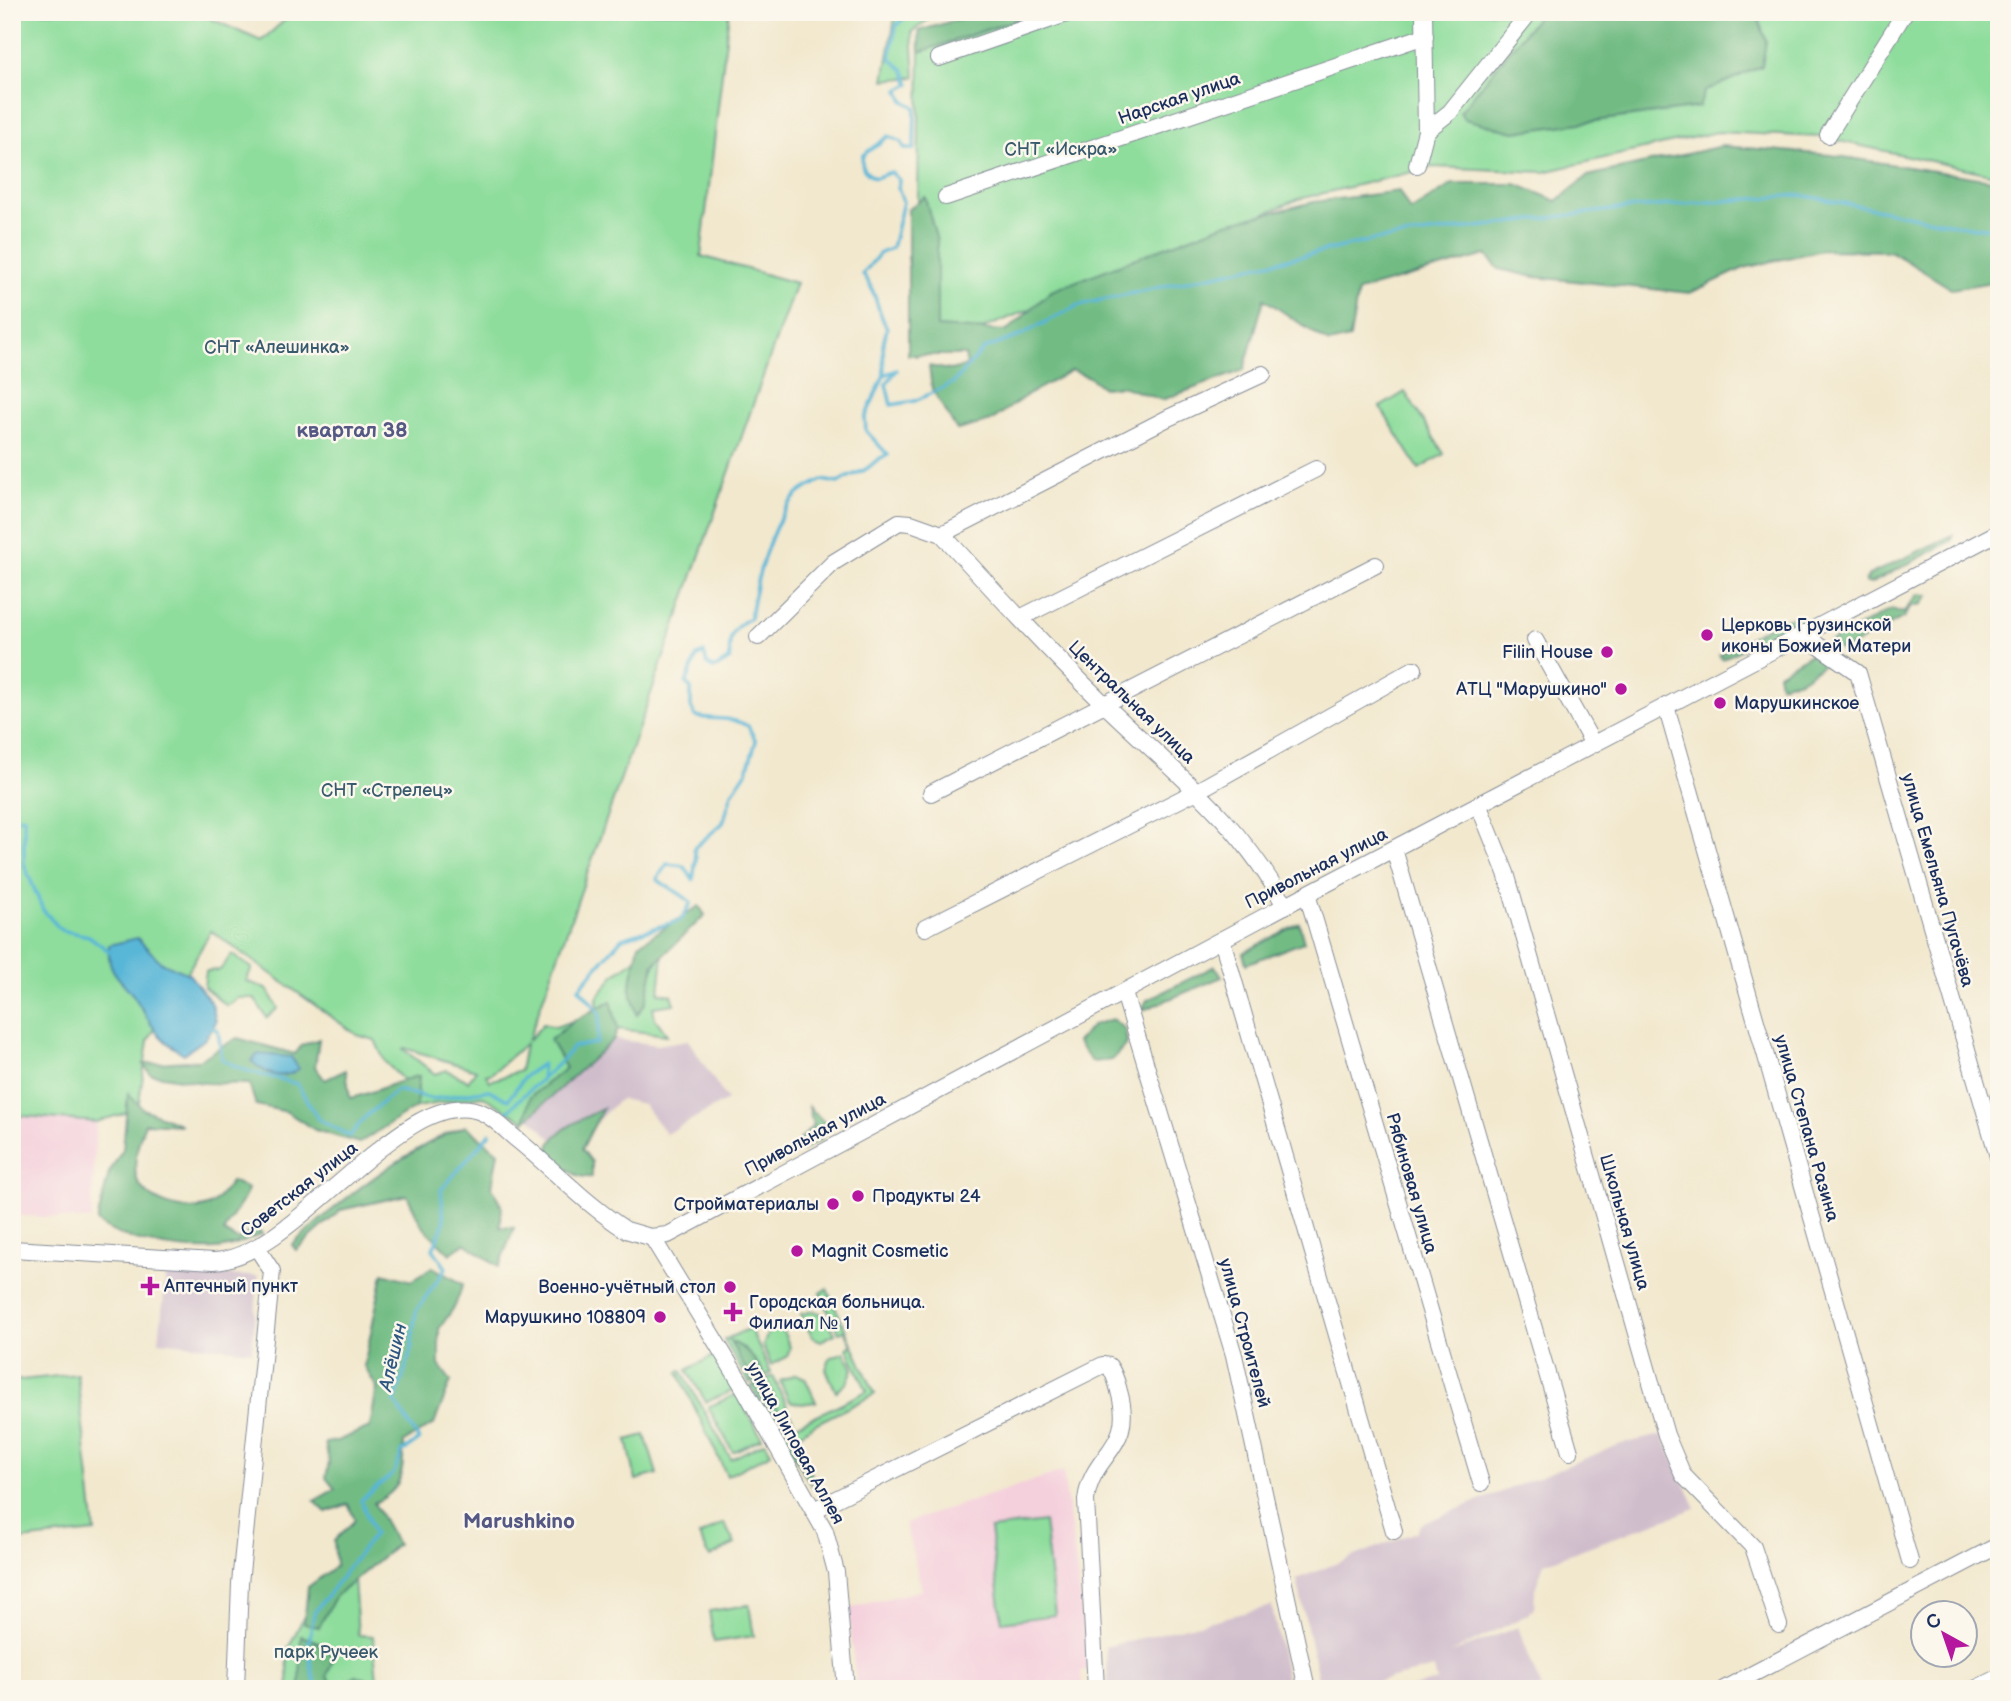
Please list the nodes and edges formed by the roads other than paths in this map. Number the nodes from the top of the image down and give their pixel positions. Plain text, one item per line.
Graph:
1 (1072, 12) edge
2 (1424, 12) edge
3 (1530, 12) edge
4 (1905, 12) edge
5 (1425, 36) junction
6 (939, 58) dead end
7 (1426, 131) junction
8 (1828, 135) dead end
9 (1417, 165) dead end
10 (946, 197) dead end
11 (1263, 374) dead end
12 (1316, 469) dead end
13 (1999, 532) edge
14 (942, 534) junction
15 (1376, 565) dead end
16 (1020, 618) junction
17 (1808, 632) junction
18 (758, 637) dead end
19 (1535, 640) dead end
20 (1414, 670) dead end
21 (1103, 704) junction
22 (1666, 706) junction
23 (1593, 744) junction
24 (1197, 791) junction
25 (931, 793) dead end
26 (1479, 806) junction
27 (1394, 849) junction
28 (1307, 894) junction
29 (1285, 906) junction
30 (925, 928) dead end
31 (1222, 940) junction
32 (1124, 993) junction
33 (1999, 1160) edge
34 (652, 1237) junction
35 (257, 1248) junction
36 (12, 1249) edge
37 (1570, 1452) dead end
38 (1481, 1483) dead end
39 (814, 1510) junction
40 (1394, 1531) dead end
41 (1999, 1545) edge
42 (1910, 1562) dead end
43 (1779, 1625) dead end
44 (1999, 1677) edge
45 (236, 1689) edge
46 (846, 1689) edge
47 (1096, 1689) edge
48 (1307, 1689) edge
49 (1724, 1689) edge
50 (1975, 1689) edge

1 - 6 street
2 - 5 street
3 - 7 street
4 - 8 street
5 - 7 street
5 - 10 street, Нарская улица
7 - 9 street
11 - 14 street
12 - 16 street
13 - 17 street, Привольная улица
14 - 16 street, Центральная улица
14 - 18 street
15 - 21 street
16 - 21 street, Центральная улица
17 - 22 street, Привольная улица
17 - 33 street, улица Емельяна Пугачёва
19 - 23 street
20 - 24 street
21 - 24 street, Центральная улица
21 - 25 street
22 - 23 street, Привольная улица
22 - 42 street, улица Степана Разина
23 - 26 street, Привольная улица
24 - 29 street, Центральная улица
24 - 30 street
26 - 27 street, Привольная улица
26 - 43 street, Школьная улица
27 - 28 street, Привольная улица
27 - 37 street
28 - 29 street, Привольная улица
28 - 38 street, Рябиновая улица
29 - 31 street, Привольная улица
31 - 32 street, Привольная улица
31 - 40 street
32 - 34 street, Привольная улица
32 - 48 street, улица Строителей
34 - 35 street, Советская улица
34 - 39 street, улица Липовая Аллея
35 - 36 street, Советская улица
35 - 45 street
39 - 46 street, улица Липовая Аллея
39 - 47 street
41 - 49 street
44 - 50 street

